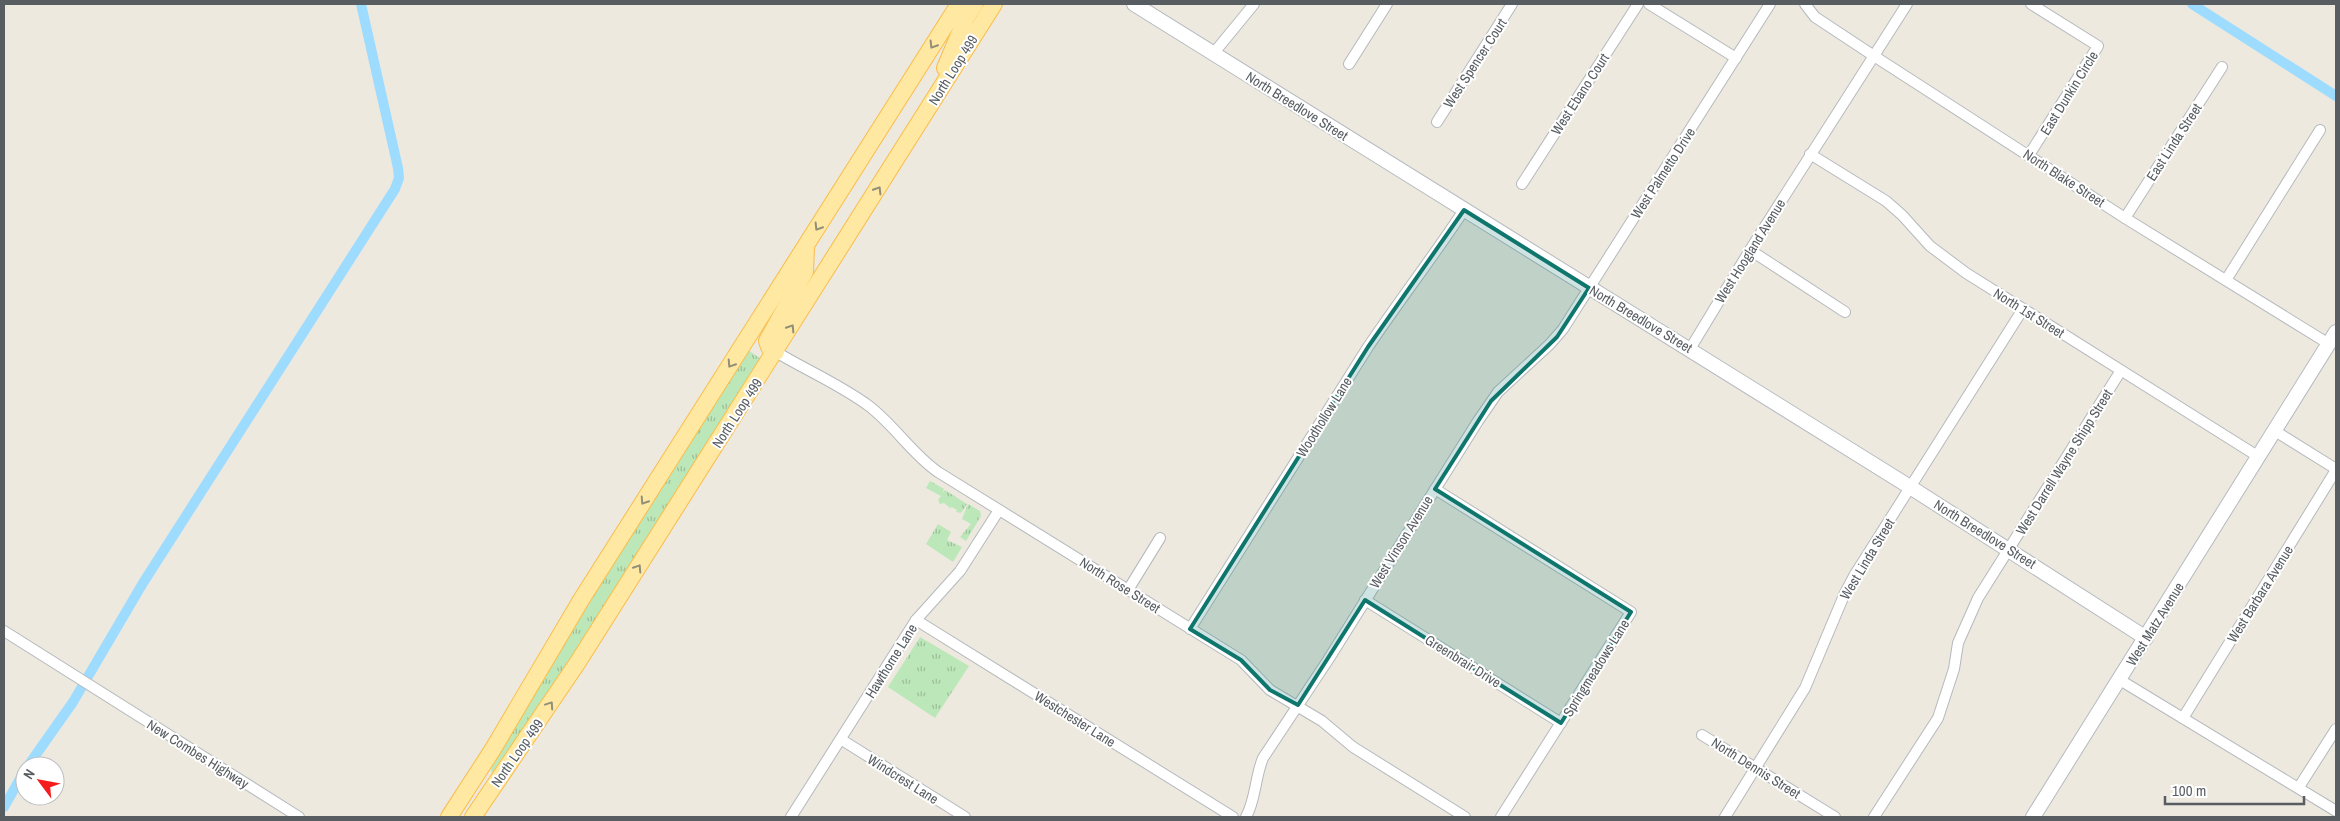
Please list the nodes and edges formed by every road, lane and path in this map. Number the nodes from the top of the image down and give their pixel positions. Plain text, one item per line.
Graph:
1 (959, 4) edge
2 (975, 4) edge
3 (994, 4) edge
4 (1134, 4) edge
5 (1254, 4) edge
6 (1387, 4) edge
7 (1512, 4) edge
8 (1638, 4) edge
9 (1649, 4) edge
10 (1770, 4) edge
11 (1805, 4) edge
12 (1907, 4) edge
13 (2031, 4) edge
14 (1214, 54) junction
15 (1874, 56) junction
16 (1736, 58) junction
17 (1349, 64) dead end
18 (2222, 67) dead end
19 (933, 101) junction
20 (1437, 122) dead end
21 (2320, 130) dead end
22 (1810, 154) junction
23 (2029, 155) junction
24 (1522, 184) dead end
25 (1464, 210) junction
26 (2125, 218) junction
27 (807, 245) junction
28 (1750, 250) junction
29 (2226, 280) junction
30 (1589, 288) junction
31 (2023, 309) junction
32 (1845, 312) dead end
33 (2336, 332) edge
34 (2329, 344) junction
35 (1690, 349) junction
36 (776, 352) junction
37 (2120, 372) junction
38 (2275, 431) junction
39 (2259, 458) junction
40 (2336, 470) edge
41 (1910, 487) junction
42 (1435, 488) junction
43 (999, 510) junction
44 (1160, 538) dead end
45 (2009, 549) junction
46 (1128, 590) junction
47 (1366, 600) junction
48 (916, 620) junction
49 (1190, 629) junction
50 (4, 631) edge
51 (2146, 638) junction
52 (2120, 680) junction
53 (1298, 705) junction
54 (2183, 718) junction
55 (1561, 723) junction
56 (2336, 729) edge
57 (1702, 735) dead end
58 (842, 740) junction
59 (1756, 767) junction
60 (2299, 787) junction
61 (2336, 811) edge
62 (299, 817) edge
63 (449, 817) edge
64 (473, 817) edge
65 (791, 817) edge
66 (964, 817) edge
67 (1233, 817) edge
68 (1246, 817) edge
69 (1465, 817) edge
70 (1501, 817) edge
71 (1725, 817) edge
72 (1835, 817) edge
73 (1874, 817) edge
74 (2033, 817) edge

1 -> 27 main road, North Loop 499
2 - 19 main road
3 - 19 main road, North Loop 499
4 - 14 street, North Breedlove Street
5 - 14 street
6 - 17 street
7 - 20 street, West Spencer Court
8 - 24 street, West Ebano Court
9 - 16 street
10 - 16 street, West Palmetto Drive
11 - 15 street, North Blake Street
12 - 15 street
13 - 23 street, East Dunkin Circle
14 - 25 street, North Breedlove Street
15 - 22 street, West Hoogland Avenue
15 - 23 street, North Blake Street
16 - 30 street, West Palmetto Drive
18 - 26 street, East Linda Street
36 -> 19 main road, North Loop 499
21 - 29 street
22 - 28 street, West Hoogland Avenue
22 - 31 street, North 1st Street
23 - 26 street, North Blake Street
25 - 30 street, North Breedlove Street
25 - 49 street, Woodhollow Lane
26 - 29 street, North Blake Street
27 - 36 main road
27 -> 63 main road, North Loop 499
28 - 32 street
28 - 35 street, West Hoogland Avenue
29 - 34 street, North Blake Street
30 - 35 street, North Breedlove Street
30 - 42 street, West Vinson Avenue
31 - 37 street, North 1st Street
31 - 41 street, West Linda Street
33 - 34 street, West Matz Avenue
34 - 38 street, West Matz Avenue
35 - 41 street, North Breedlove Street
36 - 43 street, North Rose Street
64 -> 36 main road, North Loop 499
37 - 39 street, North 1st Street
37 - 45 street, West Darrell Wayne Shipp Street
38 - 39 street, West Matz Avenue
38 - 40 street
39 - 51 street, West Matz Avenue
40 - 54 street, West Barbara Avenue
41 - 45 street, North Breedlove Street
41 - 59 street, West Linda Street
42 - 47 street, West Vinson Avenue
42 - 55 street, Springmeadows Lane
43 - 46 street, North Rose Street
43 - 48 street, Hawthorne Lane
44 - 46 street
45 - 51 street, North Breedlove Street
45 - 73 street, West Darrell Wayne Shipp Street
46 - 49 street, North Rose Street
47 - 53 street, West Vinson Avenue
47 - 55 street, Greenbrair Drive
48 - 58 street, Hawthorne Lane
48 - 67 street, Westchester Lane
49 - 53 street, North Rose Street
50 - 62 street, New Combes Highway
51 - 52 street, West Matz Avenue
52 - 54 street
52 - 74 street, West Matz Avenue
53 - 68 street, West Vinson Avenue
53 - 69 street, North Rose Street
54 - 60 street
55 - 70 street, Springmeadows Lane
56 - 60 street
57 - 59 street, North Dennis Street
58 - 65 street, Hawthorne Lane
58 - 66 street, Windcrest Lane
59 - 71 street, West Linda Street
59 - 72 street, North Dennis Street
60 - 61 street

